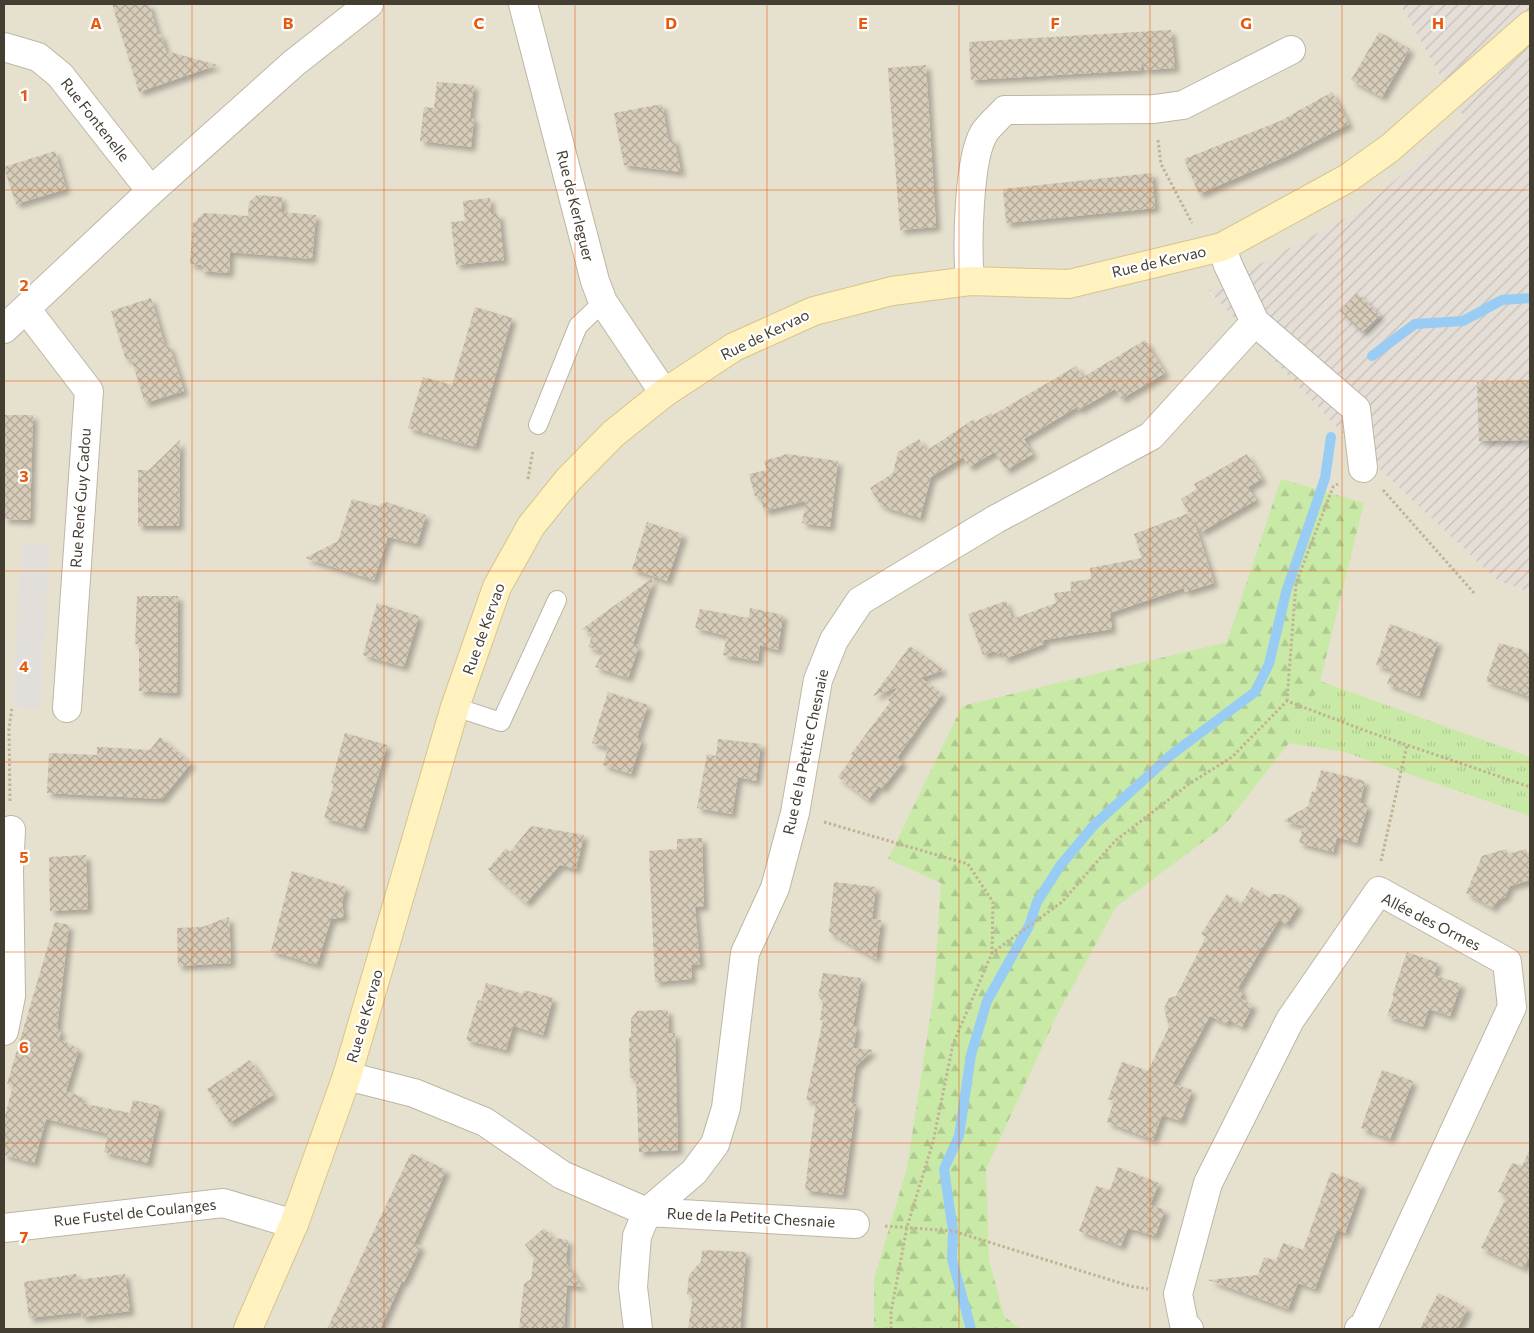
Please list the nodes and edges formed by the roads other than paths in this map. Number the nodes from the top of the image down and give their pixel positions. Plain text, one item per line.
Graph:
1 (369, 4) edge
2 (524, 4) edge
3 (1530, 25) edge
4 (4, 47) edge
5 (1291, 50) dead end
6 (151, 191) junction
7 (1222, 247) junction
8 (970, 281) junction
9 (603, 302) junction
10 (26, 310) junction
11 (1255, 322) junction
12 (4, 330) edge
13 (664, 393) junction
14 (538, 425) road end
15 (1363, 468) road end
16 (556, 600) dead end
17 (455, 707) junction
18 (67, 708) dead end
19 (10, 830) road end
20 (4, 1031) edge
21 (347, 1076) junction
22 (647, 1212) junction
23 (294, 1224) junction
24 (855, 1224) road end
25 (4, 1228) edge
26 (248, 1329) edge
27 (638, 1329) edge
28 (1189, 1329) edge
29 (1359, 1329) edge

1 - 6 street
2 - 9 street, Rue de Kerleguer
3 - 7 main road, Rue de Kervao
4 - 6 street, Rue Fontenelle
5 - 8 street
6 - 10 street
7 - 8 main road, Rue de Kervao
7 - 11 street, Rue de Kervao
8 - 13 main road, Rue de Kervao
9 - 13 street, Rue de Kerleguer
9 - 14 lane
10 - 12 street
10 - 18 street, Rue René Guy Cadou
11 - 15 street, Rue de Kervao
11 - 22 street, Rue de la Petite Chesnaie
13 - 17 main road, Rue de Kervao
16 - 17 lane
17 - 21 main road, Rue de Kervao
19 - 20 street
21 - 22 street, Rue de la Petite Chesnaie
21 - 23 main road, Rue de Kervao
22 - 24 street, Rue de la Petite Chesnaie
22 - 27 street, Rue de la Petite Chesnaie
23 - 25 street, Rue Fustel de Coulanges
23 - 26 main road, Rue de Kervao
28 - 29 street, Allée des Ormes

